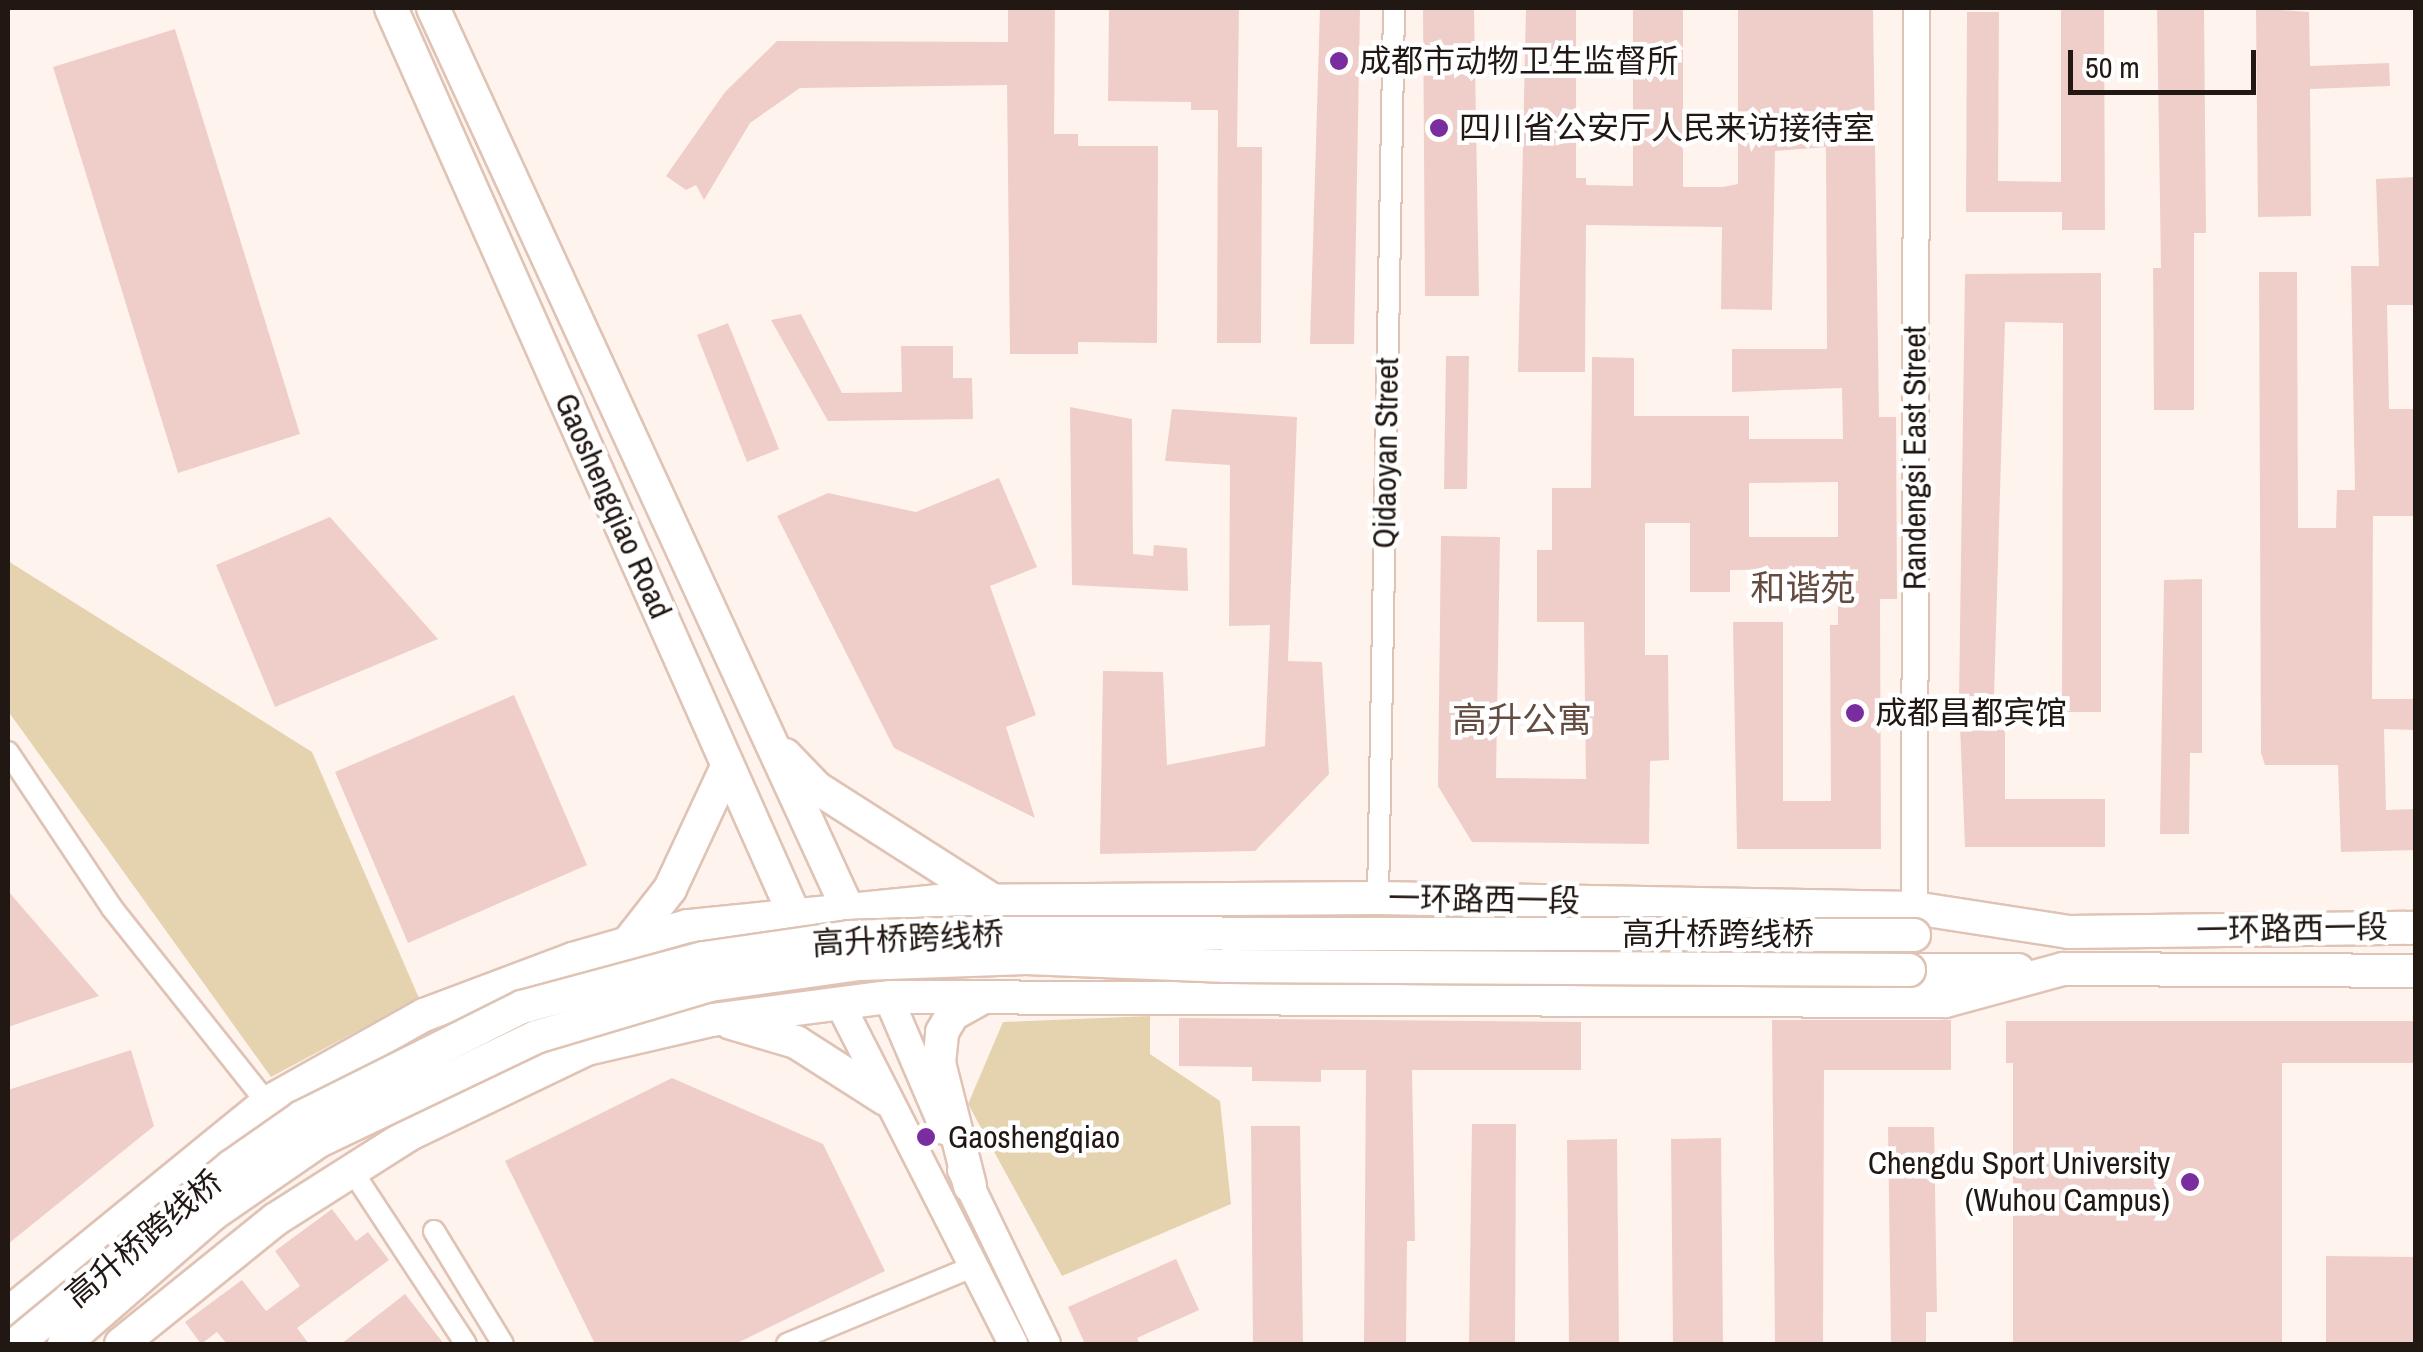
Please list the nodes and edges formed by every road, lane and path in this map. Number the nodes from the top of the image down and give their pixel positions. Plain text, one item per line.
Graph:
1 (391, 8) edge
2 (434, 8) edge
3 (1394, 8) edge
4 (1916, 8) edge
5 (768, 739) junction
6 (8, 752) edge
7 (726, 767) junction
8 (1378, 898) junction
9 (994, 901) junction
10 (849, 911) junction
11 (792, 914) junction
12 (1914, 921) junction
13 (2416, 928) edge
14 (626, 944) junction
15 (2063, 969) junction
16 (2416, 970) edge
17 (988, 995) junction
18 (888, 997) junction
19 (839, 1002) junction
20 (712, 1020) junction
21 (884, 1100) junction
22 (267, 1103) junction
23 (352, 1169) junction
24 (970, 1186) junction
25 (434, 1231) dead end
26 (974, 1266) junction
27 (8, 1314) edge
28 (16, 1344) edge
29 (64, 1344) edge
30 (121, 1344) edge
31 (466, 1344) edge
32 (503, 1344) edge
33 (787, 1344) edge
34 (1014, 1344) edge
35 (1046, 1344) edge

1 - 7 main road, Gaoshengqiao Road
2 - 5 main road, Gaoshengqiao Road
3 - 8 street, Qidaoyan Street
4 - 12 street, Randengsi East Street
5 - 9 main road
5 - 10 main road, Gaoshengqiao Road
6 - 22 street
7 - 11 main road, Gaoshengqiao Road
7 - 14 main road
8 - 9 main road, 一环路西一段
8 - 12 main road, 一环路西一段
9 - 10 main road, 一环路西一段
10 - 11 main road, 一环路西一段
10 - 18 main road, Gaoshengqiao Road
11 - 14 main road, 一环路西一段
11 - 19 main road, Gaoshengqiao Road
12 - 13 main road, 一环路西一段
12 - 28 main road, 高升桥跨线桥, bridge
14 - 22 main road, 一环路西一段
15 - 16 main road, 一环路西一段
15 - 17 main road, 一环路西一段
15 - 29 main road, 高升桥跨线桥, bridge
17 - 18 main road, 一环路西一段
17 - 24 main road
18 - 19 main road, 一环路西一段
18 - 24 main road
19 - 20 main road, 一环路西一段
19 - 21 main road
20 - 21 main road
20 - 23 main road, 一环路西一段
21 - 26 main road
22 - 27 main road, 一环路西一段
23 - 30 main road, 一环路西一段
23 - 31 street
24 - 35 main road
25 - 32 street
26 - 33 street
26 - 34 main road

